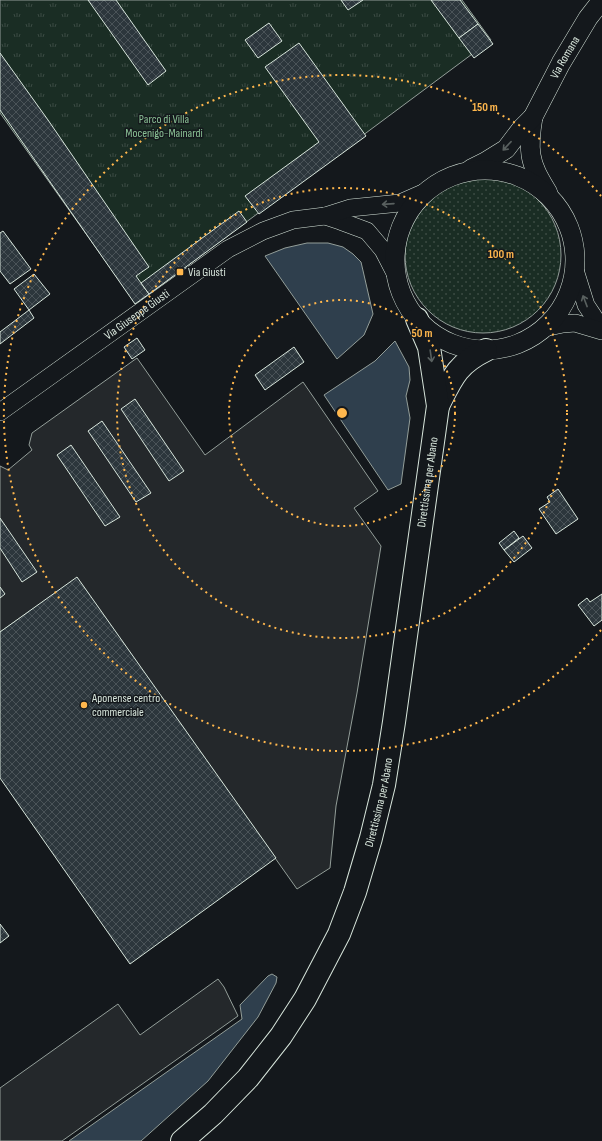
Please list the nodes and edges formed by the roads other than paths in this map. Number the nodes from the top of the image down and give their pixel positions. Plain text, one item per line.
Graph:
1 (602, 0) edge
2 (533, 117) junction
3 (466, 171) junction
4 (425, 192) junction
5 (551, 198) junction
6 (324, 216) junction
7 (575, 270) junction
8 (396, 275) junction
9 (417, 319) junction
10 (544, 328) junction
11 (602, 330) edge
12 (486, 350) junction
13 (438, 406) junction
14 (0, 412) edge
15 (182, 1141) edge

1 - 2 main road, Via Romana
2 -> 3 main road, Via Romana
2 - 5 main road, Via Romana
3 - 4 main road
3 - 5 main road
4 -> 6 street, Via Giuseppe Giusti
4 - 8 main road
5 - 7 main road
6 - 8 street, Via Giuseppe Giusti
6 - 14 street, Via Giuseppe Giusti
7 - 10 main road
11 -> 7 street
8 - 9 main road
9 - 12 main road
9 -> 13 highway, Direttissima per Abano
10 - 11 street
10 - 12 main road
12 - 13 highway, Direttissima per Abano
13 - 15 highway, Direttissima per Abano

